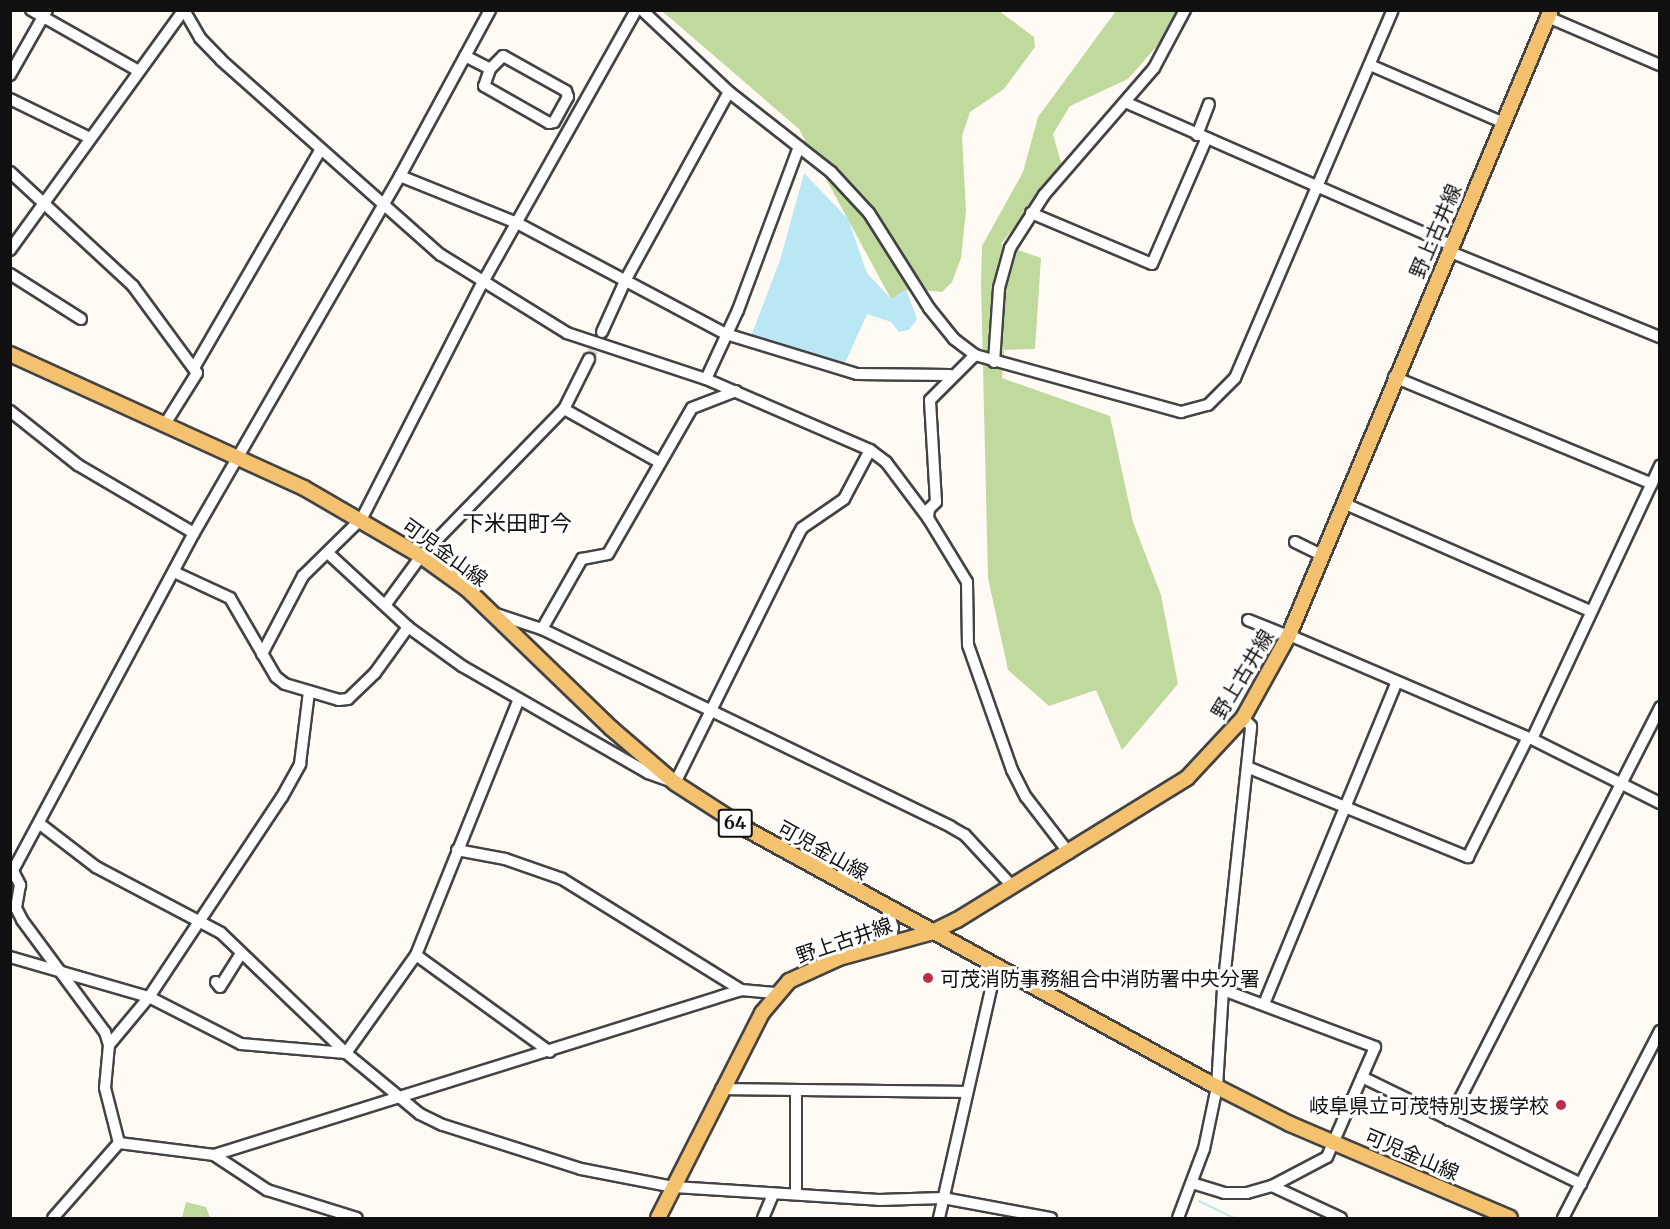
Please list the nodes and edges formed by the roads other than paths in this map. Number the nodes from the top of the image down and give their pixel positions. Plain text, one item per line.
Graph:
1 (31, 10) edge
2 (184, 10) edge
3 (490, 10) edge
4 (636, 10) edge
5 (642, 10) edge
6 (1185, 10) edge
7 (1393, 10) edge
8 (45, 14) edge
9 (1549, 14) edge
10 (465, 56) junction
11 (1370, 65) junction
12 (1659, 65) edge
13 (490, 69) junction
14 (138, 71) junction
15 (10, 75) edge
16 (729, 92) junction
17 (10, 99) edge
18 (1125, 102) junction
19 (1209, 104) dead end
20 (1503, 123) junction
21 (1201, 137) junction
22 (90, 138) junction
23 (799, 147) junction
24 (320, 151) junction
25 (10, 172) edge
26 (400, 176) junction
27 (1316, 189) junction
28 (45, 202) junction
29 (384, 203) junction
30 (1031, 213) junction
31 (517, 223) junction
32 (1449, 248) junction
33 (10, 250) edge
34 (10, 274) edge
35 (626, 279) junction
36 (483, 282) junction
37 (81, 319) dead end
38 (602, 332) tunnel mouth
39 (726, 334) junction
40 (1659, 337) edge
41 (10, 354) edge
42 (975, 355) junction
43 (589, 359) tunnel mouth
44 (994, 362) junction
45 (194, 368) junction
46 (950, 375) junction
47 (1394, 377) junction
48 (706, 379) junction
49 (736, 391) junction
50 (564, 409) junction
51 (10, 411) edge
52 (165, 424) junction
53 (870, 450) junction
54 (237, 457) junction
55 (659, 462) junction
56 (1659, 466) edge
57 (1652, 484) junction
58 (1343, 503) junction
59 (362, 518) junction
60 (928, 518) junction
61 (194, 533) junction
62 (1295, 542) dead end
63 (329, 554) junction
64 (1322, 555) junction
65 (421, 556) junction
66 (174, 572) junction
67 (386, 604) junction
68 (1590, 611) junction
69 (490, 612) junction
70 (1248, 620) dead end
71 (408, 627) junction
72 (542, 629) junction
73 (1288, 635) junction
74 (262, 654) junction
75 (1397, 682) junction
76 (309, 692) junction
77 (518, 701) junction
78 (1659, 707) edge
79 (712, 713) junction
80 (1243, 718) junction
81 (1529, 739) junction
82 (1247, 767) junction
83 (675, 783) junction
84 (1620, 783) junction
85 (1659, 802) edge
86 (1348, 806) junction
87 (40, 824) junction
88 (457, 850) junction
89 (1069, 853) junction
90 (12, 874) edge
91 (1013, 887) junction
92 (887, 909) junction
93 (200, 922) junction
94 (930, 933) junction
95 (890, 944) junction
96 (241, 953) junction
97 (416, 955) junction
98 (10, 957) edge
99 (996, 968) junction
100 (65, 975) junction
101 (216, 982) dead end
102 (741, 990) junction
103 (1223, 990) junction
104 (775, 993) junction
105 (149, 996) junction
106 (1264, 1004) junction
107 (1659, 1031) edge
108 (109, 1045) junction
109 (550, 1052) junction
110 (346, 1053) junction
111 (1362, 1077) junction
112 (1217, 1088) junction
113 (721, 1089) junction
114 (967, 1092) junction
115 (796, 1093) junction
116 (400, 1097) junction
117 (1449, 1120) junction
118 (119, 1143) junction
119 (1334, 1143) junction
120 (214, 1155) junction
121 (1192, 1183) junction
122 (1581, 1184) junction
123 (1272, 1186) junction
124 (674, 1187) junction
125 (796, 1192) junction
126 (772, 1195) junction
127 (944, 1198) junction
128 (52, 1218) edge
129 (357, 1218) edge
130 (658, 1218) edge
131 (763, 1218) edge
132 (939, 1218) edge
133 (1051, 1218) edge
134 (1178, 1218) edge
135 (1341, 1218) edge
136 (1510, 1218) edge
137 (1563, 1218) edge

1 - 8 street
2 - 14 street
2 - 24 street
3 - 10 street
4 - 31 street
5 - 16 street
6 - 18 street
7 - 11 street
8 - 14 street
8 - 15 street
9 - 12 street
9 - 20 main road, 野上古井線
10 - 13 street
10 - 26 street
11 - 20 street
11 - 27 street
13 - 13 street
14 - 22 street
16 - 23 street
16 - 35 street
17 - 22 street
18 - 21 street
18 - 30 street
19 - 21 street
20 - 32 main road, 野上古井線
21 - 27 street
21 - 30 street
22 - 28 street
23 - 39 street
23 - 42 street
24 - 29 street
24 - 45 street
25 - 28 street
26 - 29 street
26 - 31 street
27 - 32 street
27 - 44 street
28 - 33 street
28 - 45 street
29 - 36 street
29 - 54 street
30 - 44 street
31 - 35 street
31 - 36 street
32 - 40 street
32 - 47 main road, 野上古井線
34 - 37 street
35 - 38 street
35 - 39 street
36 - 48 street
36 - 59 street
39 - 46 street
39 - 48 street
41 - 52 main road, 可児金山線 / 64
42 - 44 street
42 - 46 street
43 - 50 street
45 - 52 street
46 - 60 street
47 - 57 street
47 - 58 main road, 野上古井線
48 - 49 street
49 - 53 street
49 - 55 street
50 - 55 street
50 - 65 street
51 - 61 street
52 - 54 main road, 可児金山線 / 64
53 - 60 street
53 - 79 street
54 - 59 main road, 可児金山線 / 64
54 - 61 street
55 - 72 street
56 - 57 street
57 - 68 street
58 - 64 main road, 野上古井線
58 - 68 street
59 - 63 street
59 - 65 main road, 可児金山線 / 64
60 - 89 street
61 - 66 street
62 - 64 street
63 - 67 street
63 - 74 street
64 - 73 main road, 野上古井線
65 - 67 street
65 - 69 main road, 可児金山線 / 64
66 - 74 street
66 - 87 street
67 - 71 street
68 - 81 street
69 - 72 street
69 - 83 main road, 可児金山線 / 64
70 - 73 street
71 - 76 street
71 - 77 street
72 - 79 street
73 - 75 street
73 - 80 main road, 野上古井線
74 - 76 street
75 - 81 street
75 - 86 street
76 - 93 street
77 - 83 street
77 - 88 street
78 - 84 street
79 - 83 street
79 - 91 street
80 - 82 street
80 - 89 main road, 野上古井線
81 - 84 street
81 - 86 street
82 - 86 street
82 - 103 street
83 - 92 main road, 可児金山線 / 64
84 - 85 street
84 - 117 street
86 - 106 street
87 - 90 street
87 - 93 street
88 - 97 street
88 - 102 street
89 - 91 main road, 野上古井線
90 - 100 street
91 - 94 main road, 野上古井線
92 - 94 main road, 可児金山線 / 64
92 - 95 street
93 - 96 street
93 - 105 street
94 - 95 main road, 野上古井線
94 - 99 main road, 可児金山線 / 64
95 - 104 main road, 野上古井線
96 - 101 street
96 - 110 street
97 - 109 street
97 - 110 street
98 - 100 street
99 - 112 main road, 可児金山線 / 64
99 - 114 street
100 - 105 street
100 - 108 street
102 - 104 street
102 - 109 street
103 - 106 street
103 - 112 street
104 - 113 main road, 野上古井線
105 - 108 street
105 - 110 street
106 - 111 street
107 - 122 street
108 - 118 street
109 - 116 street
110 - 116 street
111 - 117 street
111 - 119 street
112 - 119 main road, 可児金山線 / 64
112 - 121 street
113 - 115 street
113 - 124 main road, 野上古井線
114 - 115 street
114 - 127 street
115 - 125 street
116 - 120 street
116 - 124 street
117 - 122 street
118 - 120 street
118 - 128 street
119 - 123 street
119 - 136 main road, 可児金山線 / 64
120 - 129 street
121 - 123 street
121 - 134 street
122 - 137 street
123 - 135 street
124 - 126 street
124 - 130 main road, 野上古井線
125 - 126 street
125 - 127 street
126 - 131 street
127 - 132 street
127 - 133 street

